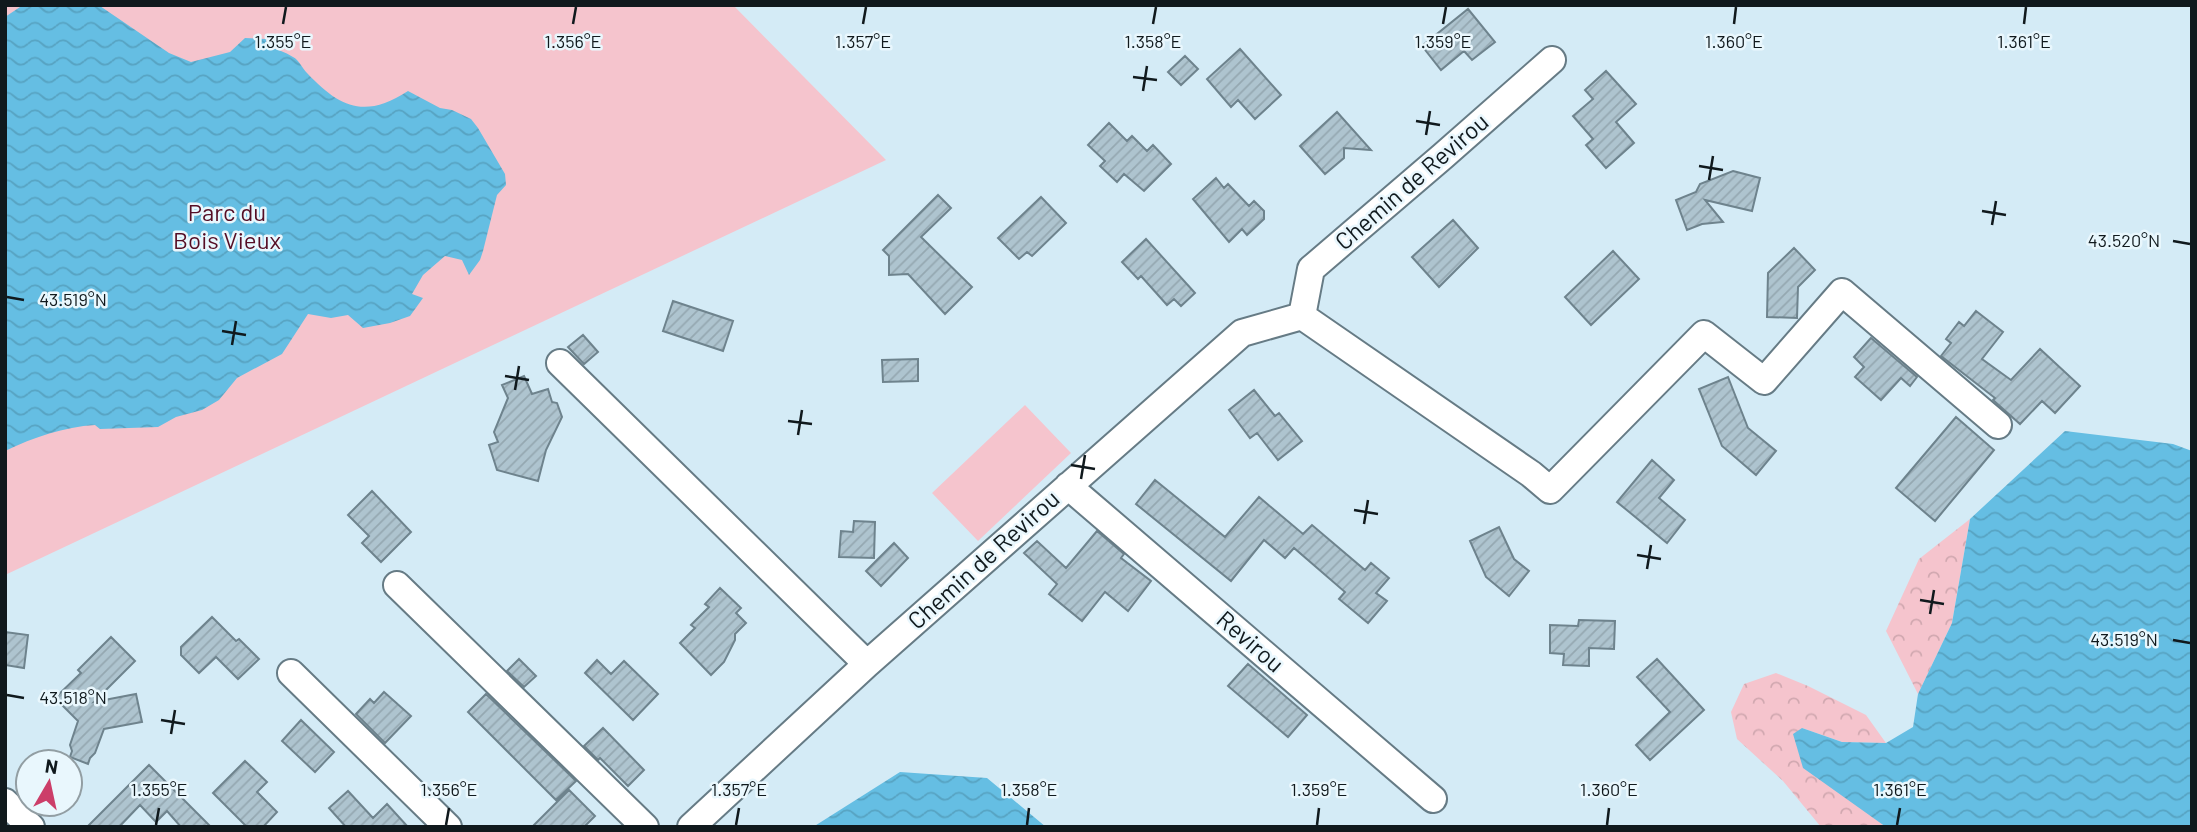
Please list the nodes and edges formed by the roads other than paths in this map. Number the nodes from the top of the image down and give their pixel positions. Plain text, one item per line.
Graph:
1 (1552, 60) dead end
2 (1302, 316) junction
3 (560, 363) dead end
4 (1998, 425) dead end
5 (1068, 486) junction
6 (397, 585) dead end
7 (867, 663) junction
8 (291, 673) dead end
9 (1433, 799) dead end
10 (5, 802) edge
11 (30, 827) edge
12 (448, 827) edge
13 (645, 827) edge
14 (691, 827) edge

1 - 2 street, Chemin de Revirou
2 - 4 street
2 - 5 street, Chemin de Revirou
3 - 7 street
5 - 7 street, Chemin de Revirou
5 - 9 street, Revirou
6 - 13 street
7 - 14 street, Chemin de Revirou
8 - 12 street
10 - 11 street

